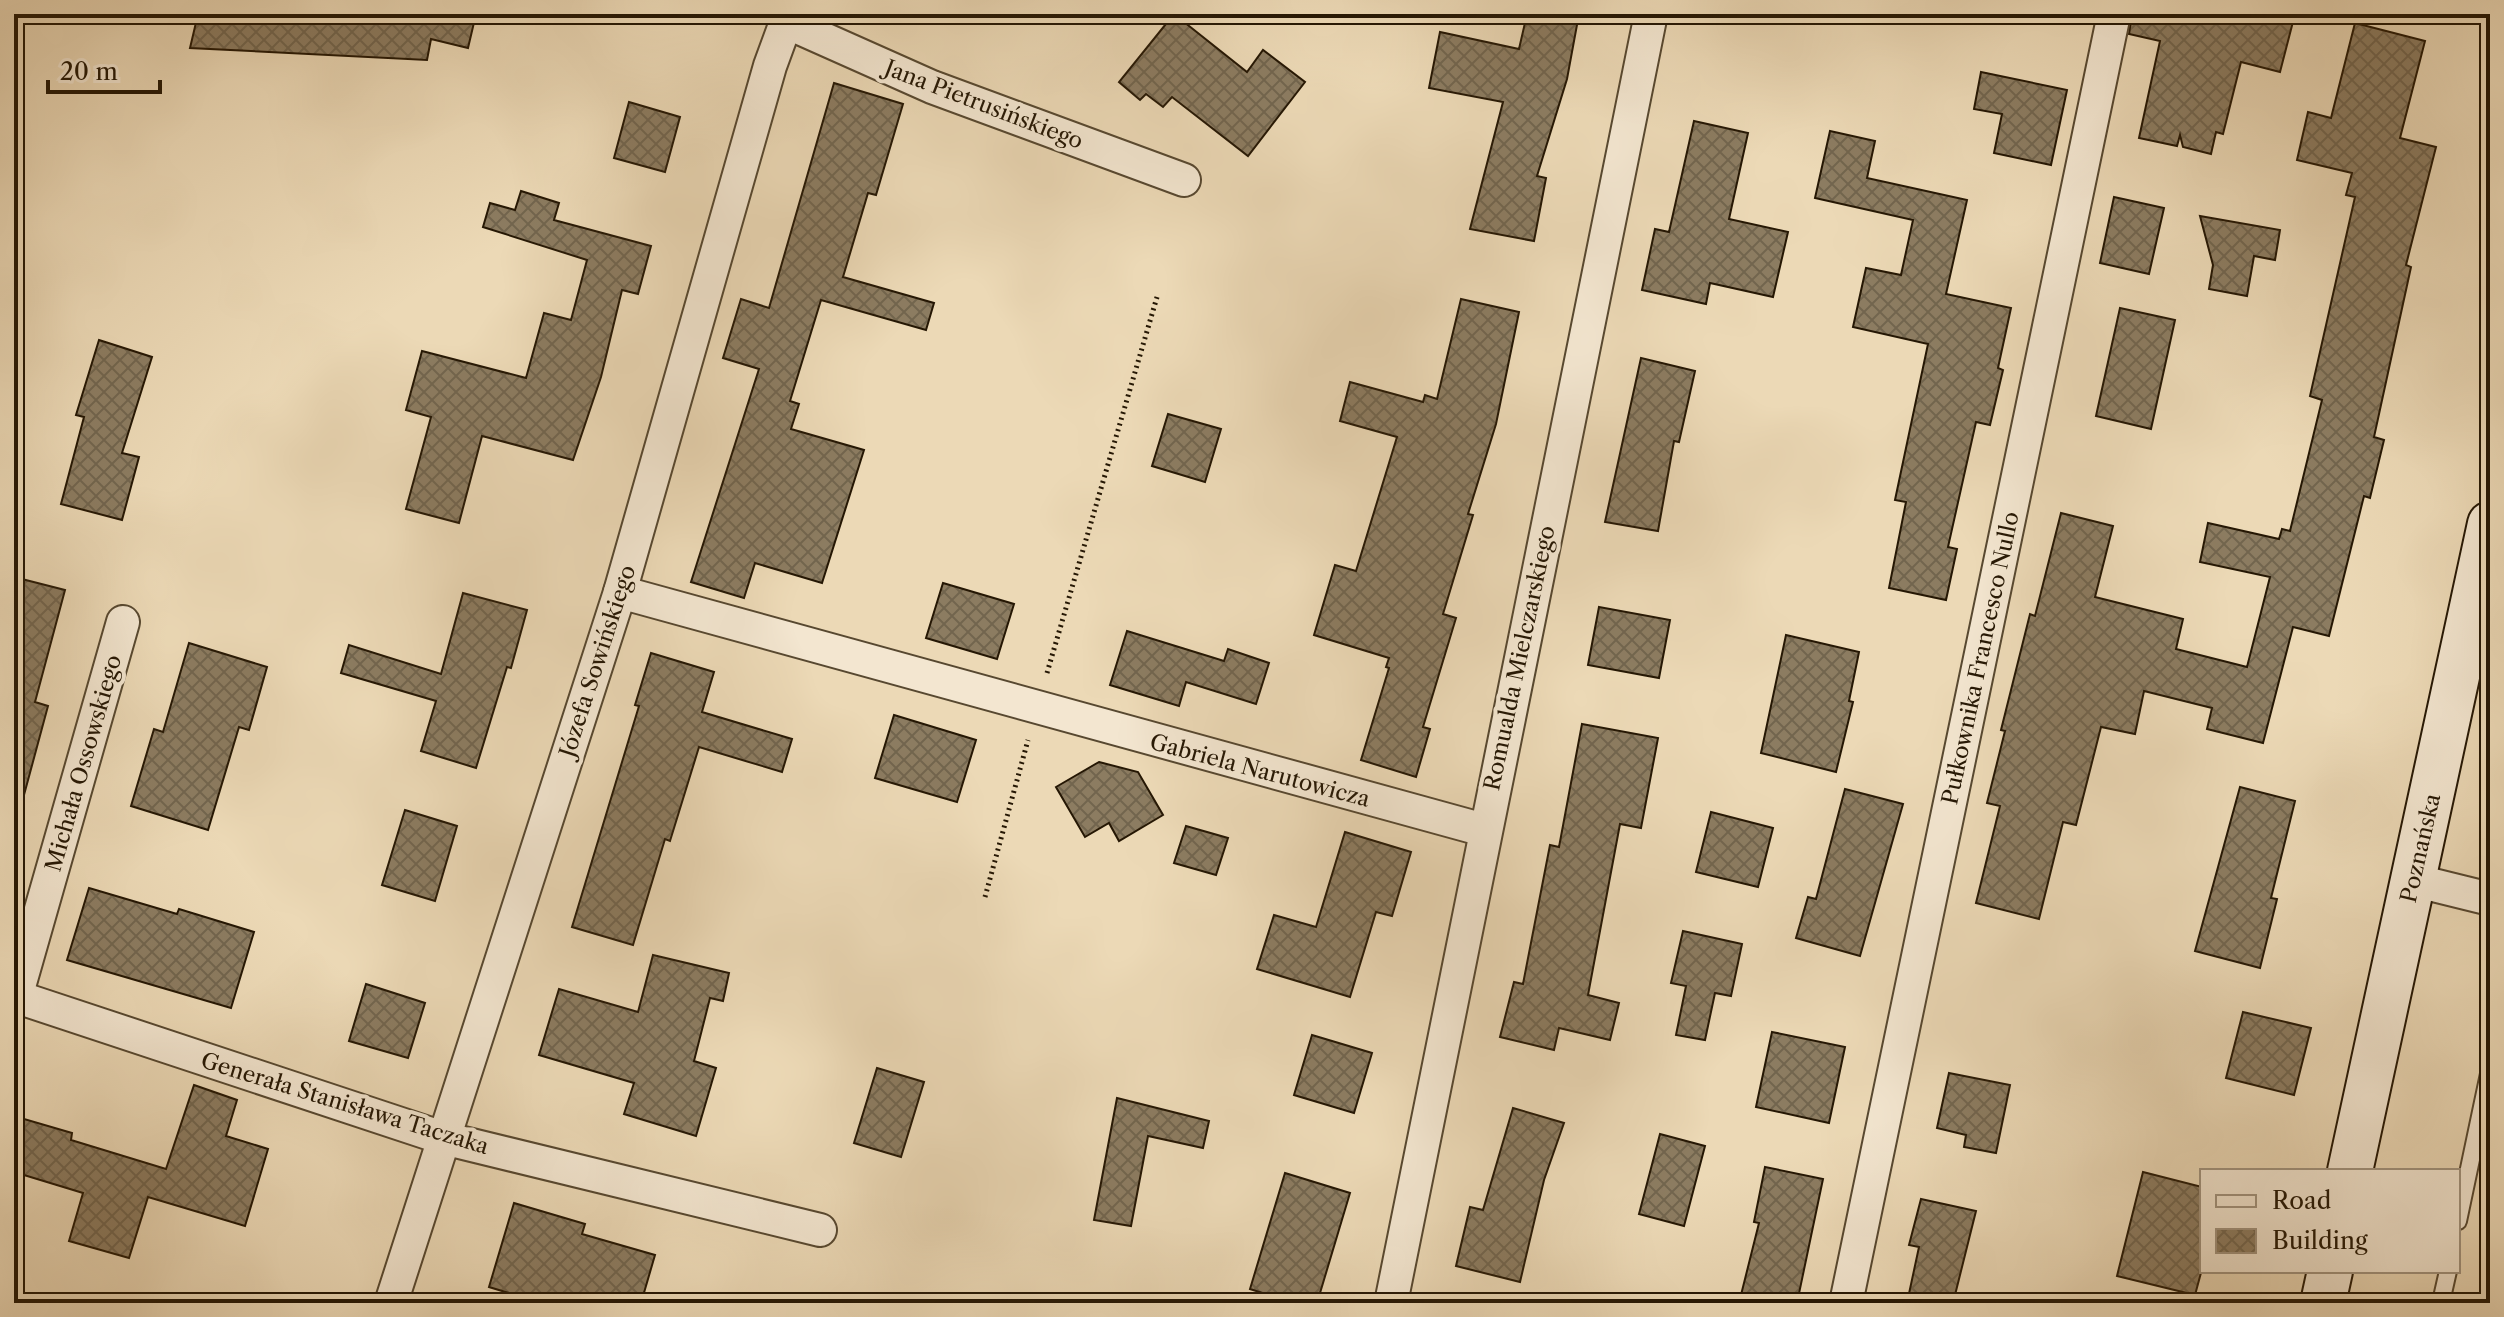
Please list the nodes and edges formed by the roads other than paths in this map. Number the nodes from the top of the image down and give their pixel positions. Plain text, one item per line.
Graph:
1 (1651, 14) edge
2 (2114, 14) edge
3 (787, 18) edge
4 (1184, 180) dead end
5 (2490, 524) edge
6 (620, 592) junction
7 (123, 622) dead end
8 (1484, 830) junction
9 (2413, 880) junction
10 (2490, 899) edge
11 (15, 996) edge
12 (2490, 1069) edge
13 (443, 1138) junction
14 (2350, 1169) edge
15 (2460, 1212) edge
16 (820, 1230) dead end
17 (2330, 1273) edge
18 (2448, 1273) edge
19 (391, 1303) edge
20 (1391, 1303) edge
21 (1846, 1303) edge
22 (2323, 1303) edge
23 (2445, 1303) edge

1 - 8 street, Romualda Mielczarskiego
2 - 21 street, Pułkownika Francesco Nullo
3 - 4 street, Jana Pietrusińskiego
3 - 6 street, Józefa Sowińskiego
5 - 9 main road, Poznańska
6 - 8 street, Gabriela Narutowicza
6 - 13 street, Józefa Sowińskiego
7 - 11 street, Michała Ossowskiego
8 - 20 street, Romualda Mielczarskiego
9 - 10 street
9 - 14 main road, Poznańska
11 - 13 street, Generała Stanisława Taczaka
12 - 15 lane
13 - 16 street, Generała Stanisława Taczaka
13 - 19 street, Józefa Sowińskiego
17 - 22 main road
18 - 23 lane

